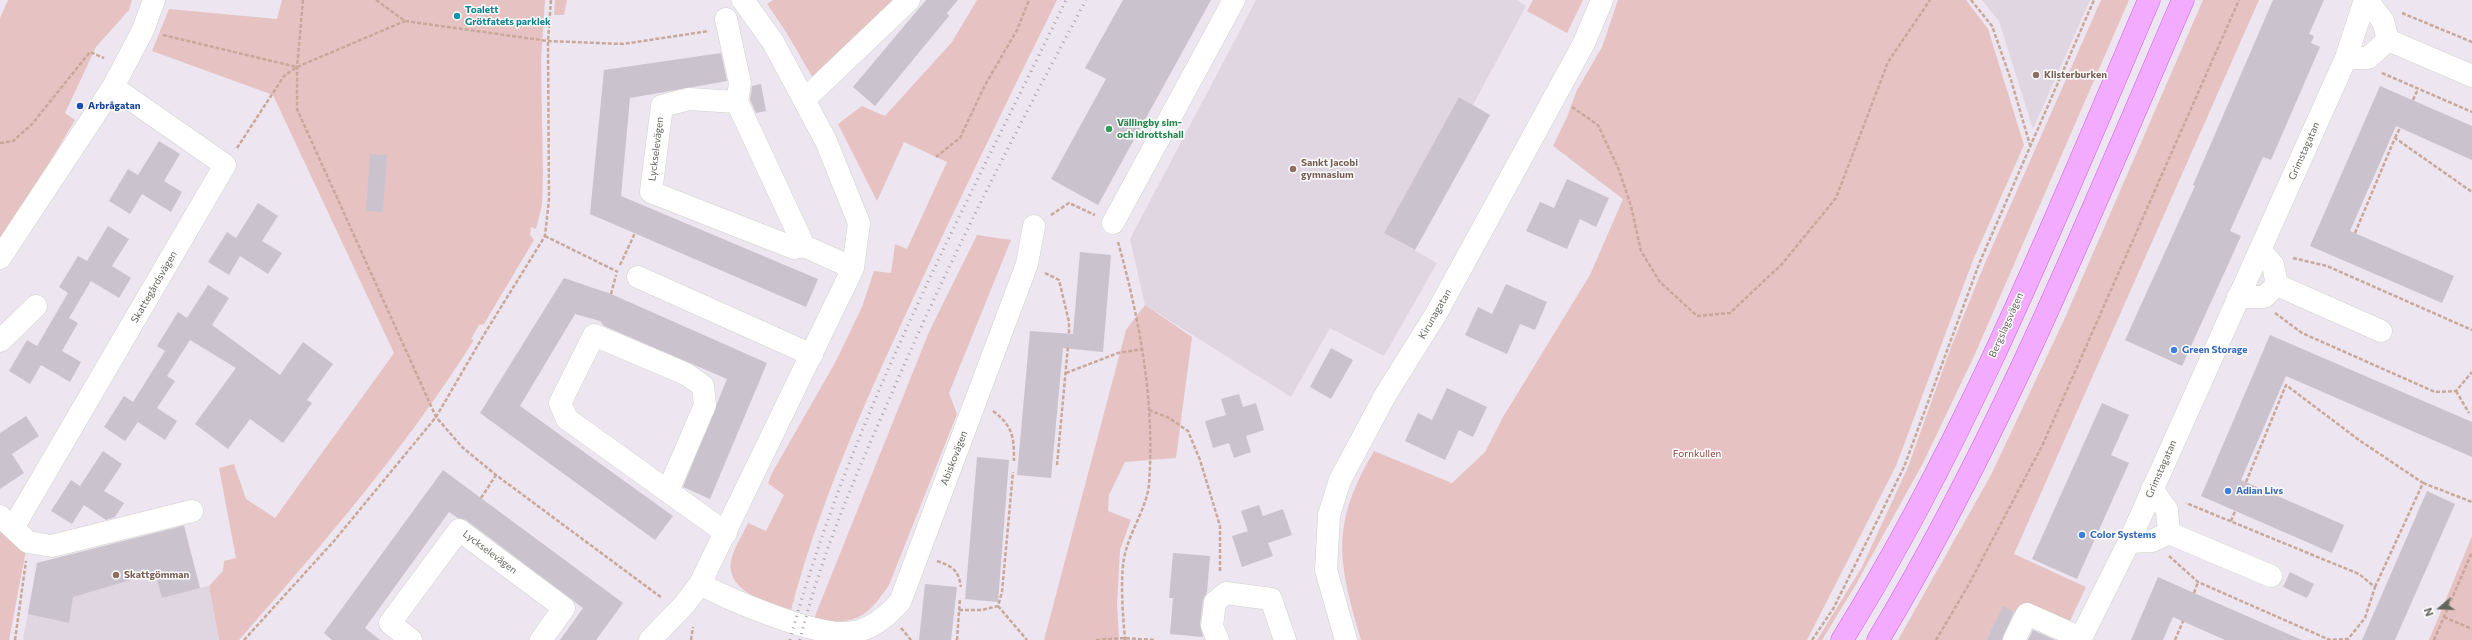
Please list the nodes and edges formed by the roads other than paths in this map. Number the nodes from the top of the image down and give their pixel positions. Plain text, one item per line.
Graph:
1 (154, 0) edge
2 (743, 0) edge
3 (909, 0) edge
4 (1234, 0) edge
5 (1602, 0) edge
6 (2149, 0) edge
7 (2183, 0) edge
8 (2366, 0) edge
9 (726, 19) road end
10 (2388, 40) junction
11 (2346, 58) junction
12 (2472, 76) edge
13 (113, 87) junction
14 (805, 99) junction
15 (737, 102) junction
16 (1113, 223) road end
17 (1034, 226) road end
18 (804, 246) junction
19 (2261, 247) junction
20 (0, 258) edge
21 (853, 268) junction
22 (638, 277) road end
23 (2277, 285) junction
24 (2238, 297) junction
25 (36, 306) dead end
26 (2381, 331) dead end
27 (0, 341) edge
28 (812, 355) junction
29 (2152, 489) junction
30 (668, 491) junction
31 (192, 511) dead end
32 (14, 529) edge
33 (726, 533) junction
34 (2169, 533) junction
35 (2129, 542) junction
36 (2271, 576) dead end
37 (700, 584) junction
38 (827, 634) edge
39 (2081, 639) edge
40 (411, 640) edge
41 (541, 640) edge
42 (650, 640) edge
43 (1218, 640) edge
44 (1285, 640) edge
45 (1346, 640) edge
46 (1842, 640) edge
47 (1878, 640) edge
48 (2014, 640) edge

1 - 13 street
2 - 14 street, bridge
3 - 14 street
4 - 16 street
5 - 45 street, Kirunagatan
6 - 46 main road, Bergslagsvägen
7 - 47 main road
8 - 10 street
8 - 11 street, Grimstagatan
9 - 15 street
10 - 11 street
10 - 12 street
11 - 19 street, Grimstagatan
13 - 20 street
13 - 32 street, Skattegårdsvägen
14 - 21 street
15 - 18 street
15 - 18 street, Lyckselevägen
17 - 38 street, Abiskovägen
18 - 21 street, Lyckselevägen
19 - 23 street
19 - 24 street, Grimstagatan
21 - 28 street
22 - 28 street
23 - 24 street
23 - 26 street
24 - 29 street, Grimstagatan
25 - 27 street
28 - 33 street
29 - 34 street
29 - 35 street, Grimstagatan
30 - 30 street
30 - 33 street
31 - 32 street
33 - 37 street
34 - 35 street
34 - 36 street
35 - 39 street, Grimstagatan
37 - 38 street, Abiskovägen
37 - 42 street
39 - 48 street
40 - 41 street, Lyckselevägen
43 - 44 street

